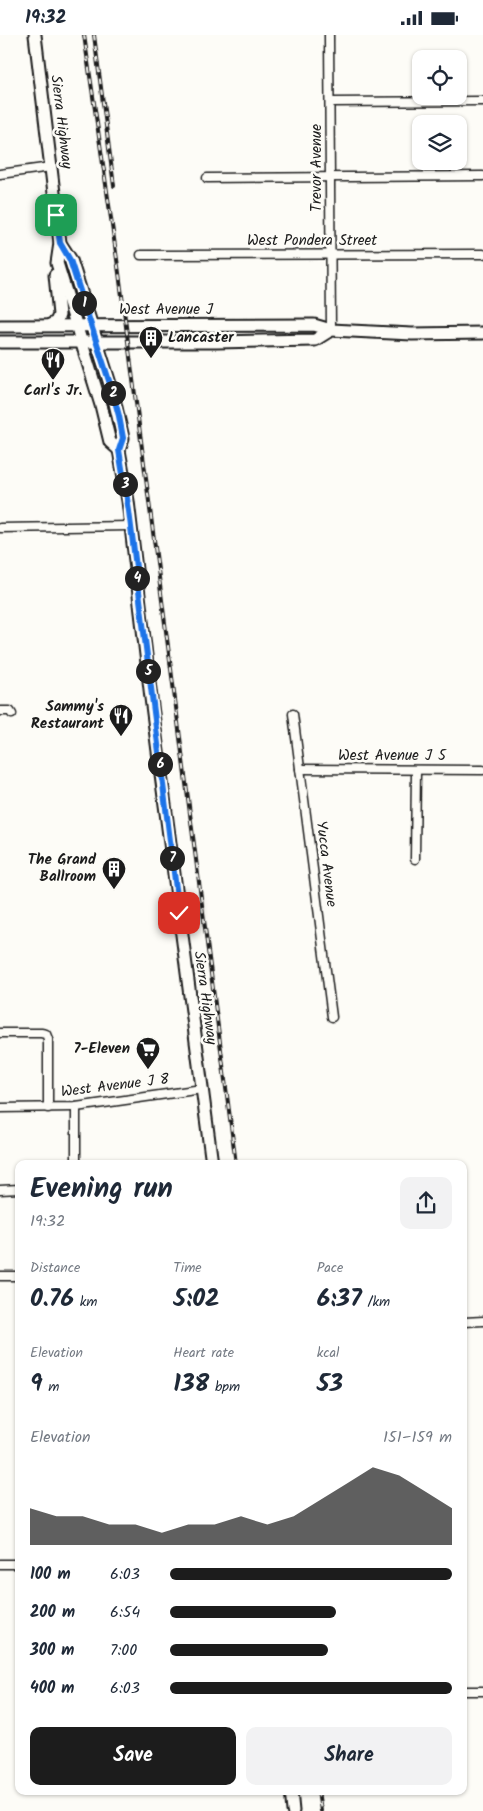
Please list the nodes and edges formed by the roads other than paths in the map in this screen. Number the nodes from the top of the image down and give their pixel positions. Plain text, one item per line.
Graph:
1 (35, 35) edge
2 (329, 35) edge
3 (483, 101) edge
4 (331, 102) junction
5 (51, 167) junction
6 (0, 174) edge
7 (483, 176) edge
8 (207, 178) dead end
9 (331, 178) junction
10 (60, 243) junction
11 (483, 254) edge
12 (141, 255) dead end
13 (330, 255) junction
14 (0, 325) edge
15 (50, 325) junction
16 (77, 325) junction
17 (92, 325) junction
18 (330, 330) junction
19 (483, 333) edge
20 (0, 342) edge
21 (82, 343) junction
22 (97, 343) junction
23 (119, 450) junction
24 (131, 526) junction
25 (0, 528) edge
26 (0, 711) edge
27 (293, 713) dead end
28 (12, 714) dead end
29 (300, 769) junction
30 (483, 770) edge
31 (416, 771) junction
32 (415, 859) dead end
33 (332, 1017) dead end
34 (0, 1033) edge
35 (202, 1089) junction
36 (76, 1107) junction
37 (0, 1108) edge
38 (48, 1108) junction
39 (76, 1160) edge
40 (211, 1160) edge
41 (15, 1189) edge
42 (0, 1190) edge
43 (15, 1275) edge
44 (0, 1276) edge
45 (483, 1321) edge
46 (467, 1322) edge
47 (0, 1564) edge
48 (15, 1564) edge
49 (467, 1691) edge
50 (483, 1691) edge
51 (291, 1795) edge
52 (293, 1811) edge

1 - 5 main road, Sierra Highway
2 - 4 street, Trevor Avenue
3 - 4 street
4 - 9 street, Trevor Avenue
5 - 6 street
5 - 10 main road, Sierra Highway
7 - 9 street
8 - 9 street
9 - 13 street, Trevor Avenue
10 - 15 main road
10 - 16 main road, Sierra Highway
10 - 17 main road, Sierra Highway
11 - 13 street, West Pondera Street
12 - 13 street, West Pondera Street
13 - 18 street, Trevor Avenue
14 - 15 main road, West Avenue J
15 - 16 main road, West Avenue J
16 - 17 main road, West Avenue J
16 - 21 main road, Sierra Highway
17 - 18 main road, West Avenue J
17 - 22 main road, Sierra Highway
18 - 19 main road, West Avenue J
18 - 22 main road, West Avenue J
20 - 21 main road, West Avenue J
21 - 22 main road, West Avenue J
21 - 23 main road, Sierra Highway
22 - 23 main road, Sierra Highway
23 - 24 main road, Sierra Highway
24 - 25 street
24 - 35 main road, Sierra Highway
26 - 28 street
27 - 29 street, Yucca Avenue
29 - 31 street, West Avenue J 5
29 - 33 street, Yucca Avenue
30 - 31 street, West Avenue J 5
31 - 32 street
34 - 38 street
35 - 36 street, West Avenue J 8
35 - 40 main road, Sierra Highway
36 - 38 street, West Avenue J 8
36 - 39 street
37 - 38 street, West Avenue J 8
41 - 42 street
43 - 44 street
45 - 46 street
47 - 48 street
49 - 50 street
51 - 52 main road

